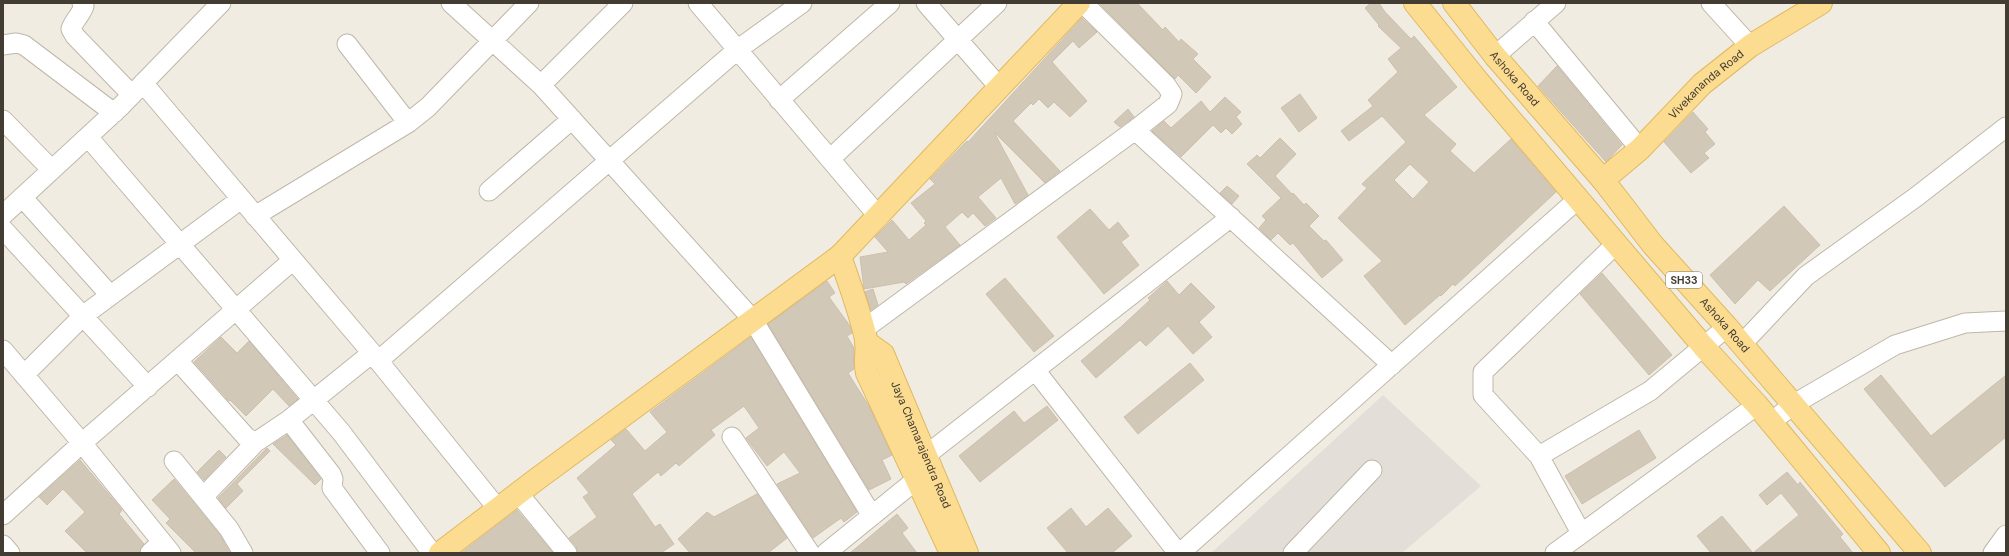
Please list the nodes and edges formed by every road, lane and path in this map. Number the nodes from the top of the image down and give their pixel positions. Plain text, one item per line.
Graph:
1 (82, 3) edge
2 (221, 3) edge
3 (451, 3) edge
4 (529, 3) edge
5 (623, 3) edge
6 (698, 3) edge
7 (802, 3) edge
8 (890, 3) edge
9 (926, 3) edge
10 (997, 3) edge
11 (1079, 3) edge
12 (1083, 3) edge
13 (1415, 3) edge
14 (1454, 3) edge
15 (1556, 3) edge
16 (1711, 3) edge
17 (1821, 3) edge
18 (1534, 21) junction
19 (958, 40) junction
20 (492, 41) junction
21 (347, 44) dead end
22 (3, 45) edge
23 (1750, 46) junction
24 (737, 50) junction
25 (1495, 56) junction
26 (541, 85) junction
27 (1000, 88) junction
28 (138, 89) junction
29 (779, 100) junction
30 (114, 113) junction
31 (572, 118) junction
32 (3, 120) edge
33 (408, 123) junction
34 (2006, 127) edge
35 (1135, 130) junction
36 (88, 137) junction
37 (1640, 149) junction
38 (830, 159) junction
39 (610, 162) junction
40 (52, 170) junction
41 (1603, 180) junction
42 (489, 191) dead end
43 (22, 198) junction
44 (241, 199) junction
45 (1578, 199) junction
46 (3, 215) edge
47 (256, 216) junction
48 (879, 217) junction
49 (1231, 217) junction
50 (3, 229) edge
51 (180, 244) junction
52 (1617, 244) junction
53 (840, 256) junction
54 (293, 260) junction
55 (110, 295) junction
56 (237, 310) junction
57 (84, 315) junction
58 (753, 320) junction
59 (2006, 321) edge
60 (1727, 326) junction
61 (865, 336) junction
62 (1742, 344) junction
63 (1702, 346) junction
64 (3, 350) edge
65 (375, 357) junction
66 (179, 362) junction
67 (1392, 365) junction
68 (1035, 370) junction
69 (24, 375) junction
70 (148, 387) junction
71 (314, 400) junction
72 (1794, 404) junction
73 (1757, 406) junction
74 (289, 420) junction
75 (1770, 423) junction
76 (732, 437) dead end
77 (256, 442) junction
78 (82, 444) junction
79 (1539, 456) junction
80 (174, 461) dead end
81 (924, 467) junction
82 (1372, 470) dead end
83 (518, 493) junction
84 (203, 497) junction
85 (498, 509) junction
86 (3, 515) edge
87 (872, 516) junction
88 (1581, 533) junction
89 (2006, 535) edge
90 (3, 545) edge
91 (161, 549) edge
92 (10, 553) edge
93 (243, 553) edge
94 (380, 553) edge
95 (432, 553) edge
96 (440, 553) edge
97 (567, 553) edge
98 (810, 553) edge
99 (826, 553) edge
100 (951, 553) edge
101 (967, 553) edge
102 (1179, 553) edge
103 (1293, 553) edge
104 (1555, 553) edge
105 (1879, 553) edge
106 (1920, 553) edge
107 (1993, 553) edge

1 - 28 street
2 - 28 street
3 - 20 street
4 - 20 street
5 - 26 street
6 - 24 street
7 - 24 street
8 - 29 street
9 - 19 street
10 - 19 street
11 - 27 main road
12 - 35 street
13 - 45 main road
14 - 25 main road, Ashoka Road / SH33
15 - 18 street
16 - 23 street
17 - 23 main road, Vivekananda Road
18 - 25 street
18 - 37 street
19 - 27 street
19 - 38 street
20 - 26 street
20 - 33 street
21 - 33 street
22 - 30 street
23 - 37 main road, Vivekananda Road
24 - 29 street
24 - 39 street
25 - 41 main road, Ashoka Road / SH33
26 - 31 street
27 - 48 main road
28 - 30 street
28 - 44 street
29 - 38 street
30 - 36 street
31 - 39 street
31 - 42 street
32 - 40 street
33 - 47 street
34 - 62 street
35 - 49 street
35 - 61 street
36 - 40 street
36 - 51 street
37 - 41 main road, Vivekananda Road
38 - 48 street
39 - 58 street
39 - 65 street
40 - 43 street
41 - 60 main road, Ashoka Road / SH33
43 - 46 street
43 - 55 street
44 - 47 street
44 - 51 street
45 - 52 main road
45 - 67 street
47 - 54 street
48 - 53 main road
49 - 67 street
49 - 68 street
50 - 57 street
51 - 55 street
51 - 56 street
52 - 63 main road
52 - 79 street
53 - 58 main road
53 - 61 main road, Jaya Chamarajendra Road
54 - 56 street
54 - 65 street
55 - 57 street
56 - 66 street
56 - 71 street
57 - 69 street
57 - 70 street
58 - 83 main road
58 - 87 street
59 - 72 street
60 - 62 main road, Ashoka Road / SH33
60 - 63 street
61 - 81 main road, Jaya Chamarajendra Road
62 - 72 main road, Ashoka Road / SH33
63 - 73 main road
63 - 79 street
64 - 69 street
65 - 71 street
65 - 85 street
66 - 70 street
66 - 77 street
67 - 102 street
68 - 81 street
68 - 102 street
69 - 78 street
70 - 78 street
71 - 74 street
71 - 95 street
72 - 75 street
72 - 106 main road, Ashoka Road / SH33
73 - 75 main road
73 - 88 street
74 - 77 street
74 - 94 street
75 - 105 main road
76 - 98 street
77 - 84 street
78 - 86 street
78 - 91 street
79 - 88 street
80 - 84 street
81 - 87 street
81 - 100 main road, Jaya Chamarajendra Road
81 - 101 main road, Jaya Chamarajendra Road
82 - 103 street
83 - 85 main road
83 - 97 street
84 - 93 street
85 - 96 main road
87 - 99 street
88 - 104 street
89 - 107 street
90 - 92 street

